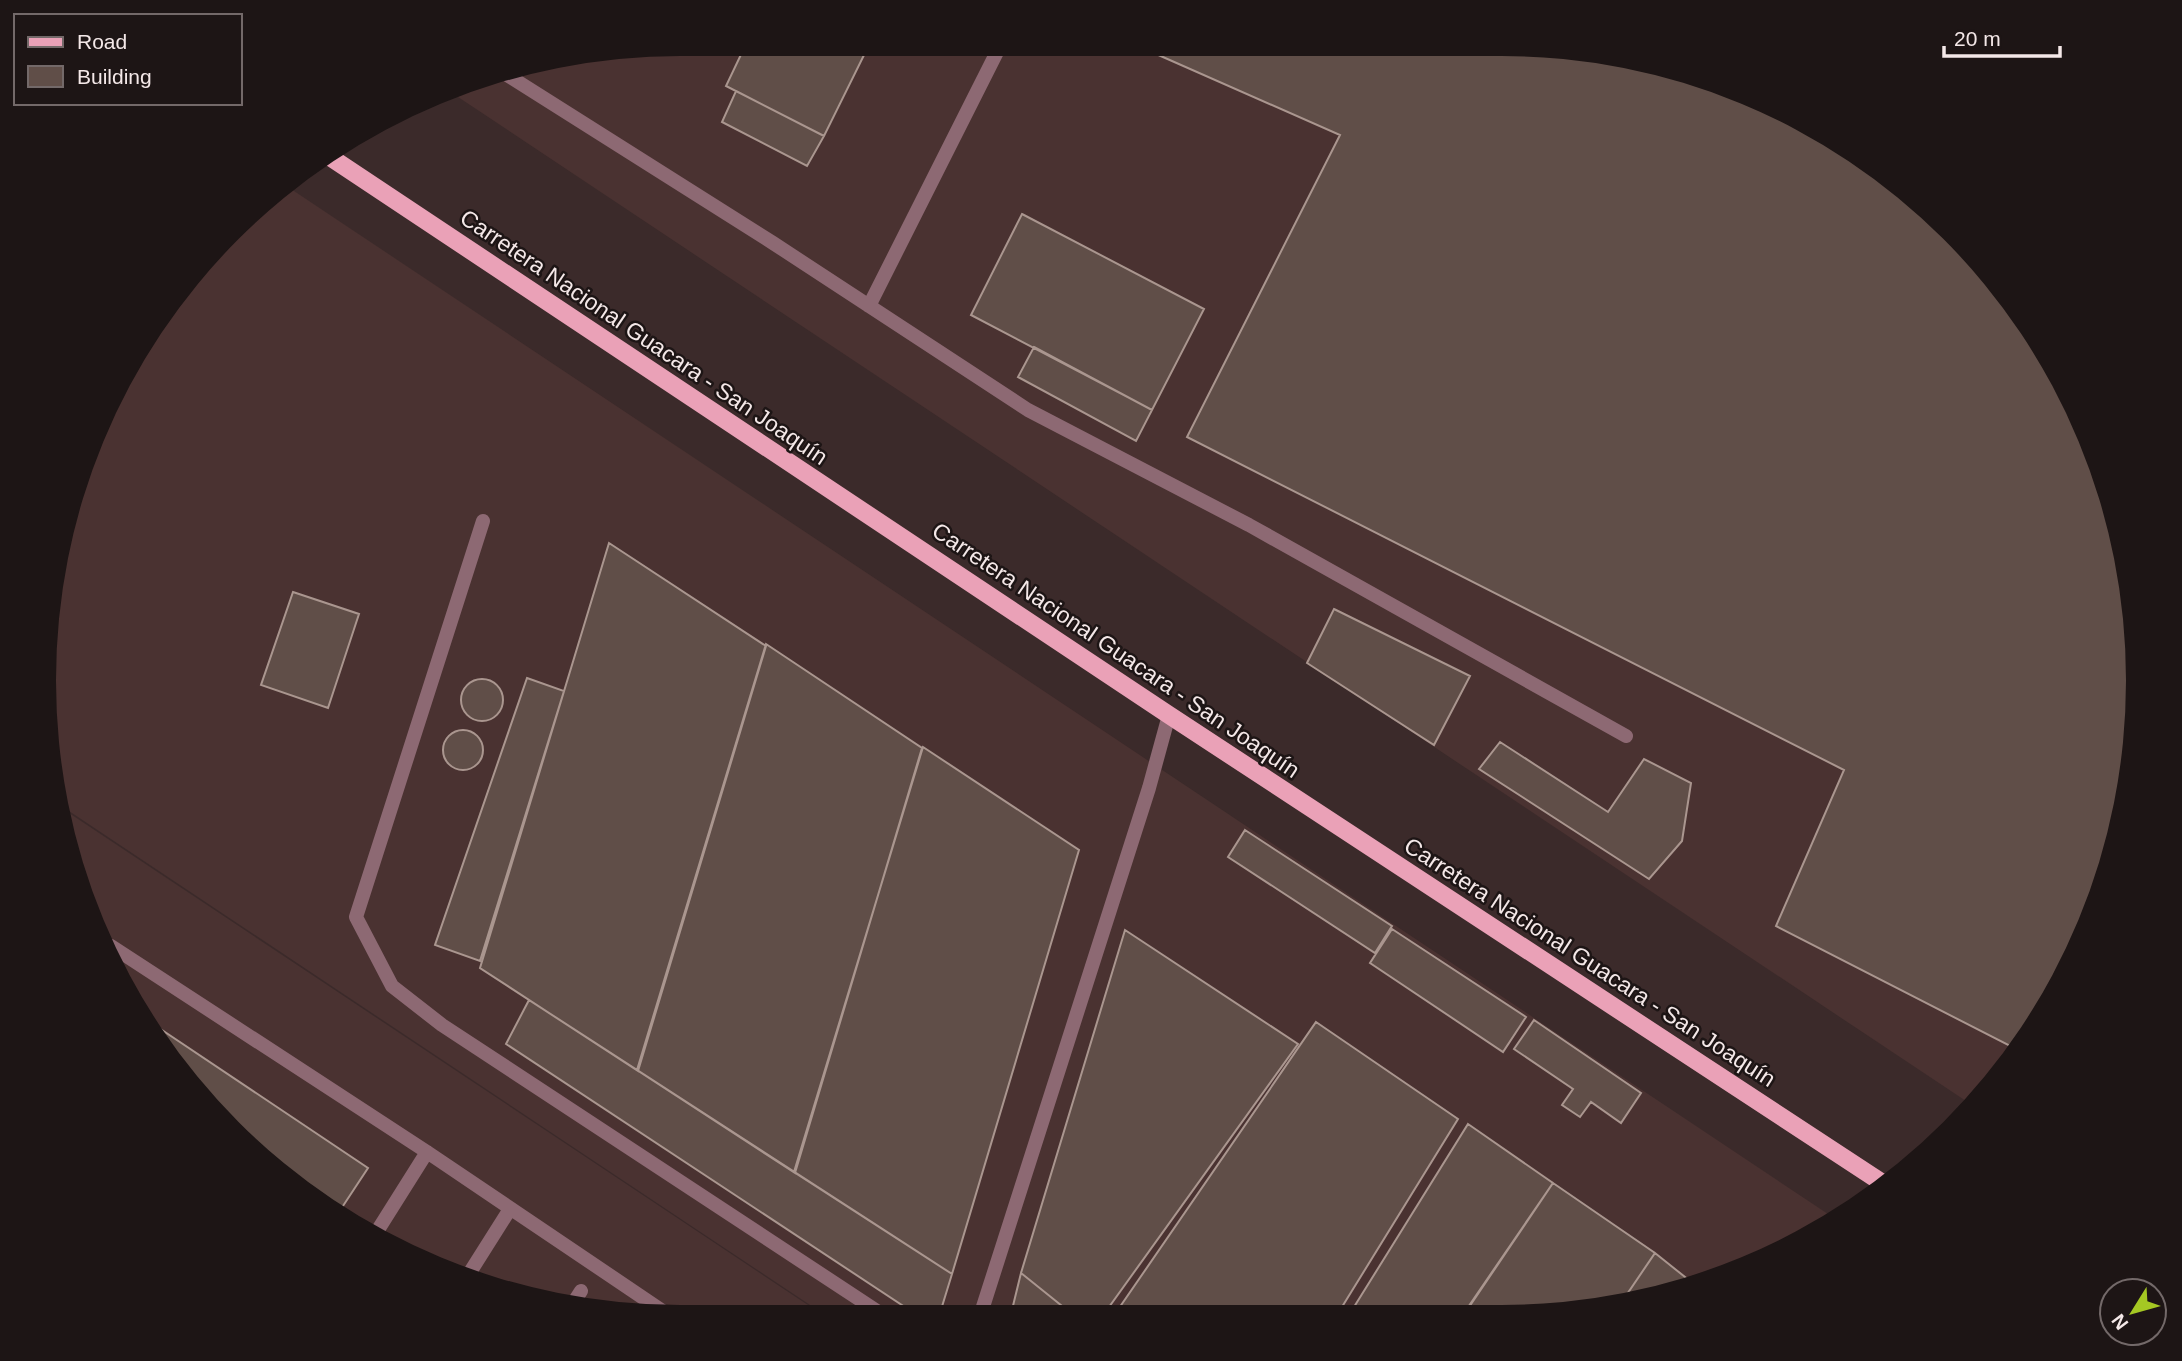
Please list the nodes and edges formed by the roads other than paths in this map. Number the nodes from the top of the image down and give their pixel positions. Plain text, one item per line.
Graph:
1 (995, 56) edge
2 (513, 79) edge
3 (335, 160) edge
4 (869, 306) junction
5 (483, 521) dead end
6 (1169, 715) junction
7 (1626, 736) dead end
8 (117, 950) edge
9 (426, 1152) junction
10 (1877, 1179) edge
11 (510, 1209) junction
12 (379, 1227) edge
13 (472, 1269) edge
14 (581, 1291) dead end
15 (578, 1296) edge
16 (653, 1304) edge
17 (868, 1305) edge
18 (984, 1305) edge

1 - 4 lane
2 - 4 lane
3 - 6 main road, Carretera Nacional Guacara - San Joaquín
4 - 7 lane
5 - 17 lane
6 - 10 main road, Carretera Nacional Guacara - San Joaquín
6 - 18 lane
8 - 9 lane
9 - 11 lane
9 - 12 lane
11 - 13 lane
11 - 16 lane
14 - 15 lane

